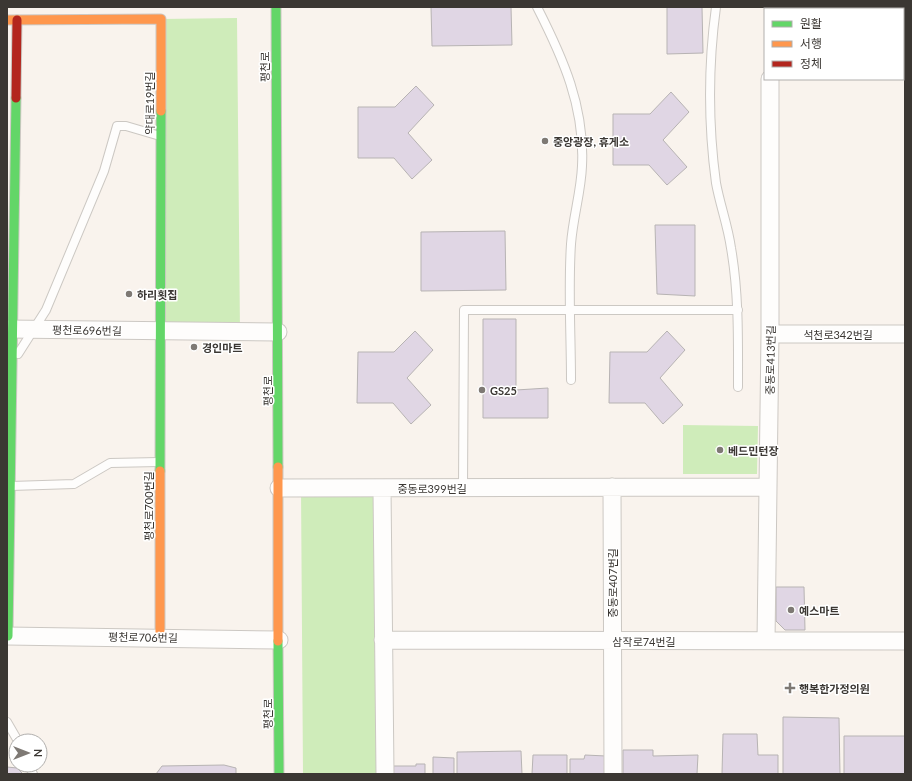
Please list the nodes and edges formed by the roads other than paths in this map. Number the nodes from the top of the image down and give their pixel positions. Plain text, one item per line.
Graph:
1 (276, 7) edge
2 (537, 7) edge
3 (716, 7) edge
4 (7, 20) edge
5 (17, 20) junction
6 (770, 80) edge
7 (160, 136) junction
8 (571, 310) junction
9 (738, 310) junction
10 (10, 329) edge
11 (33, 330) junction
12 (160, 331) junction
13 (278, 332) junction
14 (770, 334) junction
15 (905, 334) edge
16 (13, 364) junction
17 (571, 380) dead end
18 (738, 387) dead end
19 (160, 462) junction
20 (9, 487) edge
21 (612, 487) junction
22 (768, 487) junction
23 (279, 488) junction
24 (382, 488) junction
25 (463, 488) junction
26 (8, 636) edge
27 (160, 637) junction
28 (279, 640) junction
29 (383, 640) junction
30 (612, 641) junction
31 (766, 641) junction
32 (905, 641) edge
33 (7, 722) edge
34 (13, 733) edge
35 (279, 774) edge
36 (384, 774) edge
37 (613, 774) edge

1 - 13 street, 평천로
2 - 8 lane
3 - 9 lane
4 - 5 street, 약대로19번길
5 - 7 street, 약대로19번길
5 - 10 street
6 - 14 street, 중동로413번길
7 - 11 lane
7 - 12 street, 약대로19번길
8 - 9 lane
8 - 17 lane
8 - 25 lane
9 - 18 lane
10 - 11 street, 평천로696번길
10 - 16 street
11 - 12 street, 평천로696번길
11 - 16 lane
12 - 13 street, 평천로696번길
12 - 19 street
13 - 23 street, 평천로
14 - 15 street, 석천로342번길
14 - 22 street, 중동로413번길
16 - 20 street
19 - 20 lane, 평천로700번길
19 - 27 street, 평천로700번길
20 - 26 street
21 - 22 street, 중동로399번길
21 - 25 street, 중동로399번길
21 - 30 street, 중동로407번길
22 - 31 street, 중동로413번길
23 - 24 street
23 - 28 street, 평천로
24 - 25 street, 중동로399번길
24 - 29 street, 중동로399번길
26 - 27 street, 평천로706번길
27 - 28 street, 평천로706번길
28 - 35 street, 평천로
29 - 30 street, 삼작로74번길
29 - 36 street, 중동로399번길
30 - 31 street, 삼작로74번길
30 - 37 street, 중동로407번길
31 - 32 street, 삼작로74번길
33 - 34 lane

